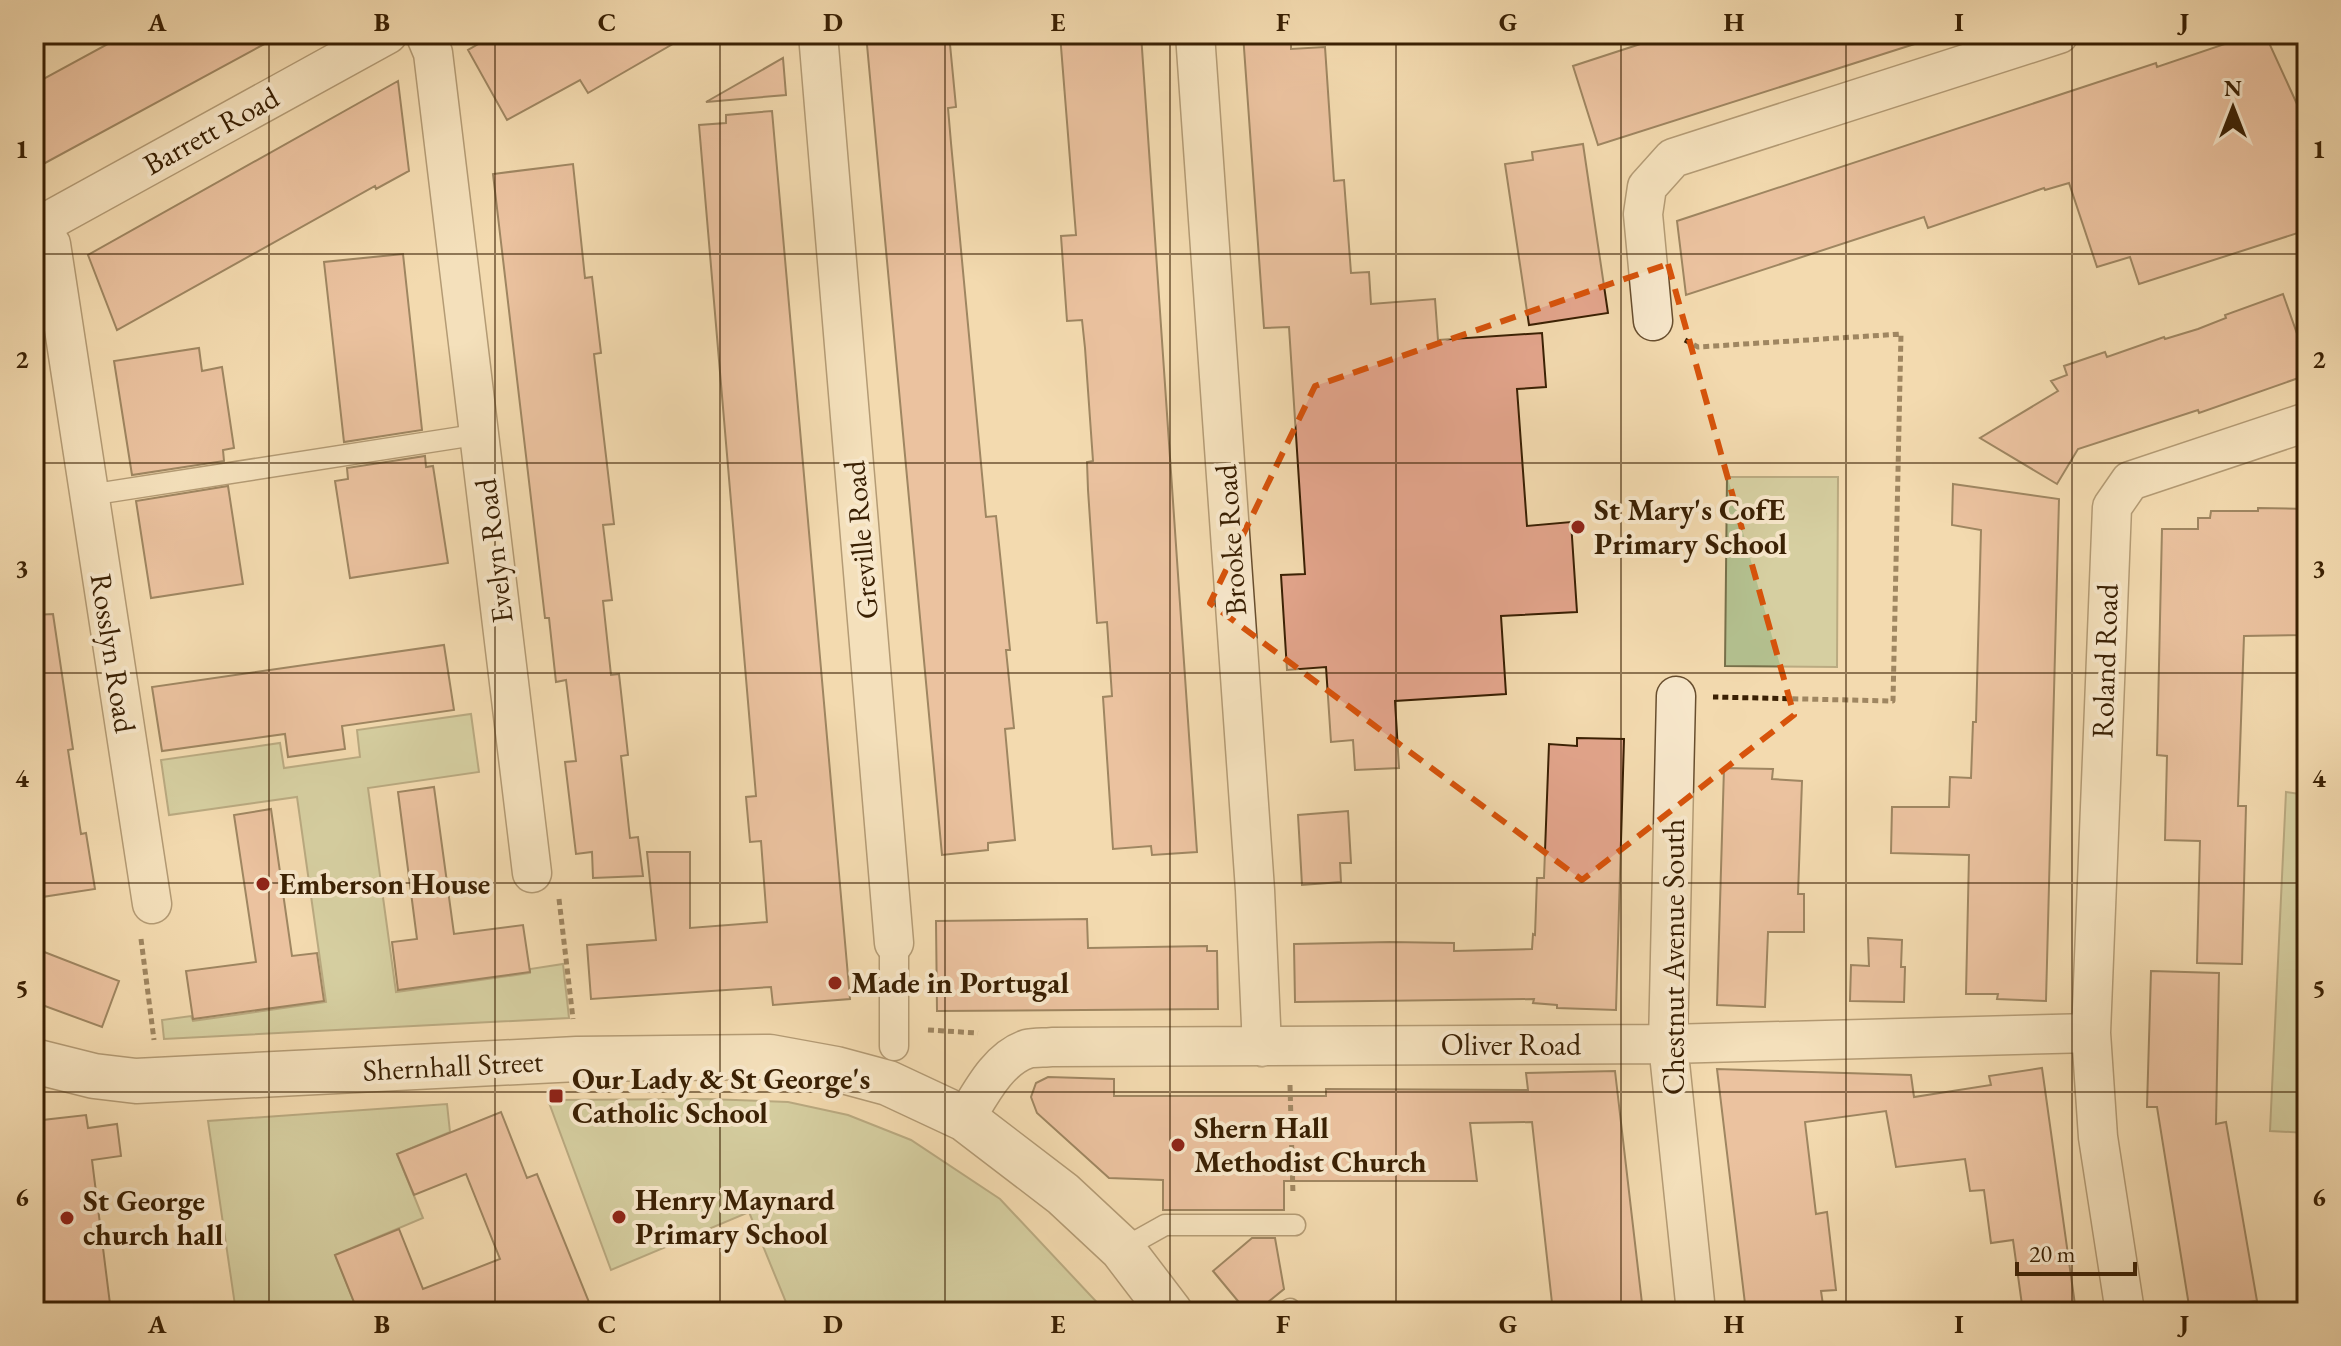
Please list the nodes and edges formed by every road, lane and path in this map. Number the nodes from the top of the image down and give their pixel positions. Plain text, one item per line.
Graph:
1 (388, 34) edge
2 (425, 34) edge
3 (818, 34) edge
4 (1195, 34) edge
5 (2059, 34) edge
6 (36, 228) edge
7 (1653, 321) dead end
8 (1698, 347) dead end
9 (2307, 422) edge
10 (481, 434) junction
11 (89, 495) junction
12 (1676, 696) dead end
13 (1748, 697) dead end
14 (532, 873) joint
15 (152, 904) joint
16 (894, 943) joint
17 (983, 1033) dead end
18 (2091, 1033) junction
19 (895, 1036) joint
20 (1668, 1044) junction
21 (1276, 1047) junction
22 (577, 1059) junction
23 (34, 1061) edge
24 (159, 1081) junction
25 (965, 1119) junction
26 (1293, 1204) dead end
27 (1295, 1225) dead end
28 (1122, 1249) junction
29 (1170, 1312) edge
30 (1696, 1312) edge
31 (2125, 1312) edge

1 - 6 street, Barrett Road
2 - 10 street, Evelyn Road
3 - 16 street, Greville Road
4 - 21 street, Brooke Road
5 - 7 street
6 - 11 street, Rosslyn Road
8 - 13 path
9 - 18 street, Roland Road
10 - 11 lane
10 - 14 street, Evelyn Road
11 - 15 street, Rosslyn Road
12 - 20 street, Chestnut Avenue South
14 - 22 path
15 - 24 path
16 - 19 street, Greville Road
17 - 19 path
18 - 20 street, Oliver Road
18 - 31 street, Roland Road
20 - 21 street, Oliver Road
20 - 30 street, Chestnut Avenue South
21 - 25 street, Oliver Road
21 - 26 path
22 - 24 street, Shernhall Street
22 - 25 street, Shernhall Street
23 - 24 street, Shernhall Street
25 - 28 street, Shernhall Street
27 - 28 lane
28 - 29 street, Shernhall Street

